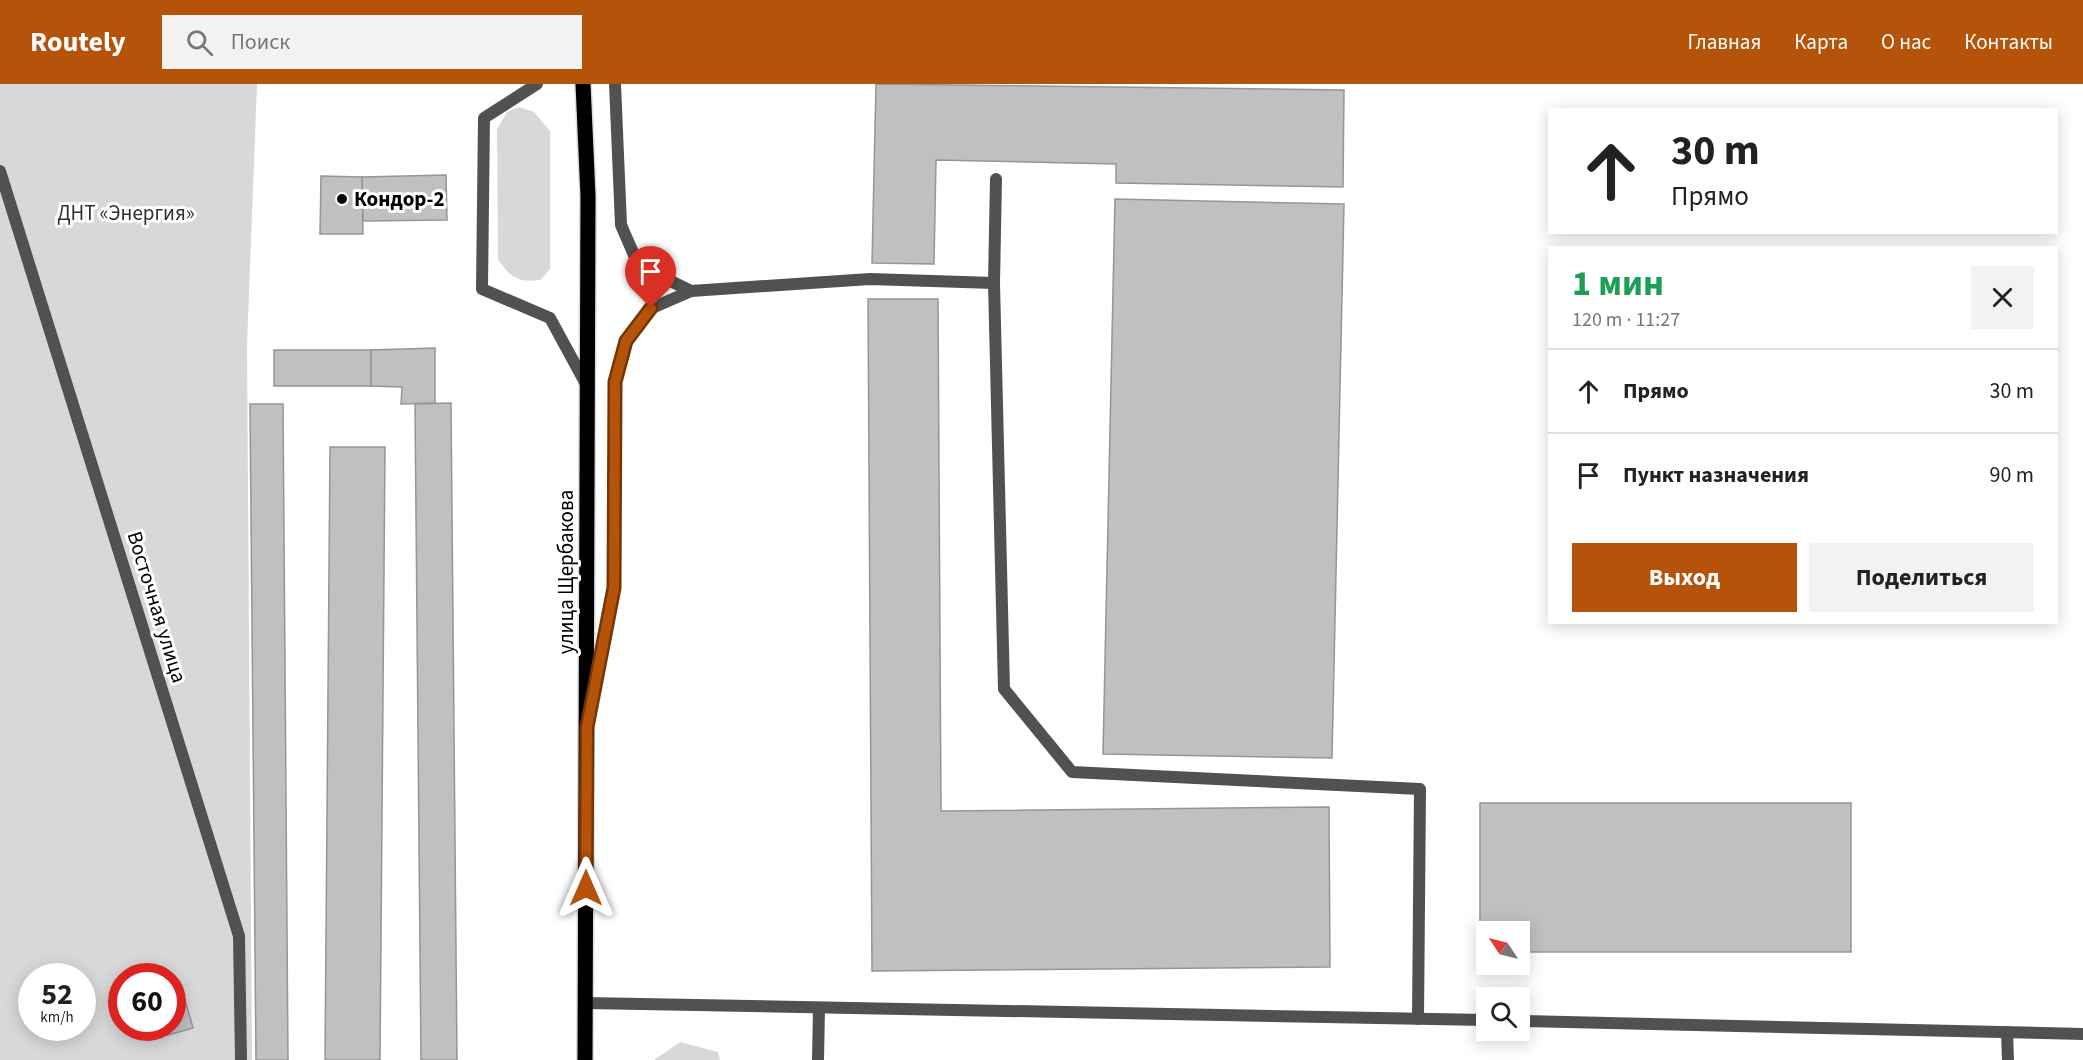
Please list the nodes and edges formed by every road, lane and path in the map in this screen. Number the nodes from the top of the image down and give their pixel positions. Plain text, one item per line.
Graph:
1 (537, 84) edge
2 (583, 84) edge
3 (615, 84) edge
4 (0, 171) edge
5 (996, 179) dead end
6 (994, 283) junction
7 (691, 291) junction
8 (587, 386) junction
9 (587, 727) junction
10 (586, 1003) junction
11 (819, 1008) junction
12 (1418, 1019) junction
13 (1476, 1020) edge
14 (1530, 1021) edge
15 (2007, 1032) junction
16 (2083, 1034) edge
17 (241, 1060) edge
18 (585, 1060) edge
19 (818, 1060) edge
20 (2008, 1060) edge

1 - 8 street
2 - 8 main road, улица Щербакова
3 - 7 street
4 - 17 street, Восточная улица
5 - 6 street
6 - 7 street
6 - 12 street
7 - 9 street
8 - 9 main road, улица Щербакова
9 - 10 main road, улица Щербакова
10 - 11 street
10 - 18 main road, улица Щербакова
11 - 12 street
11 - 19 street
12 - 13 street
14 - 15 street
15 - 16 street
15 - 20 street

